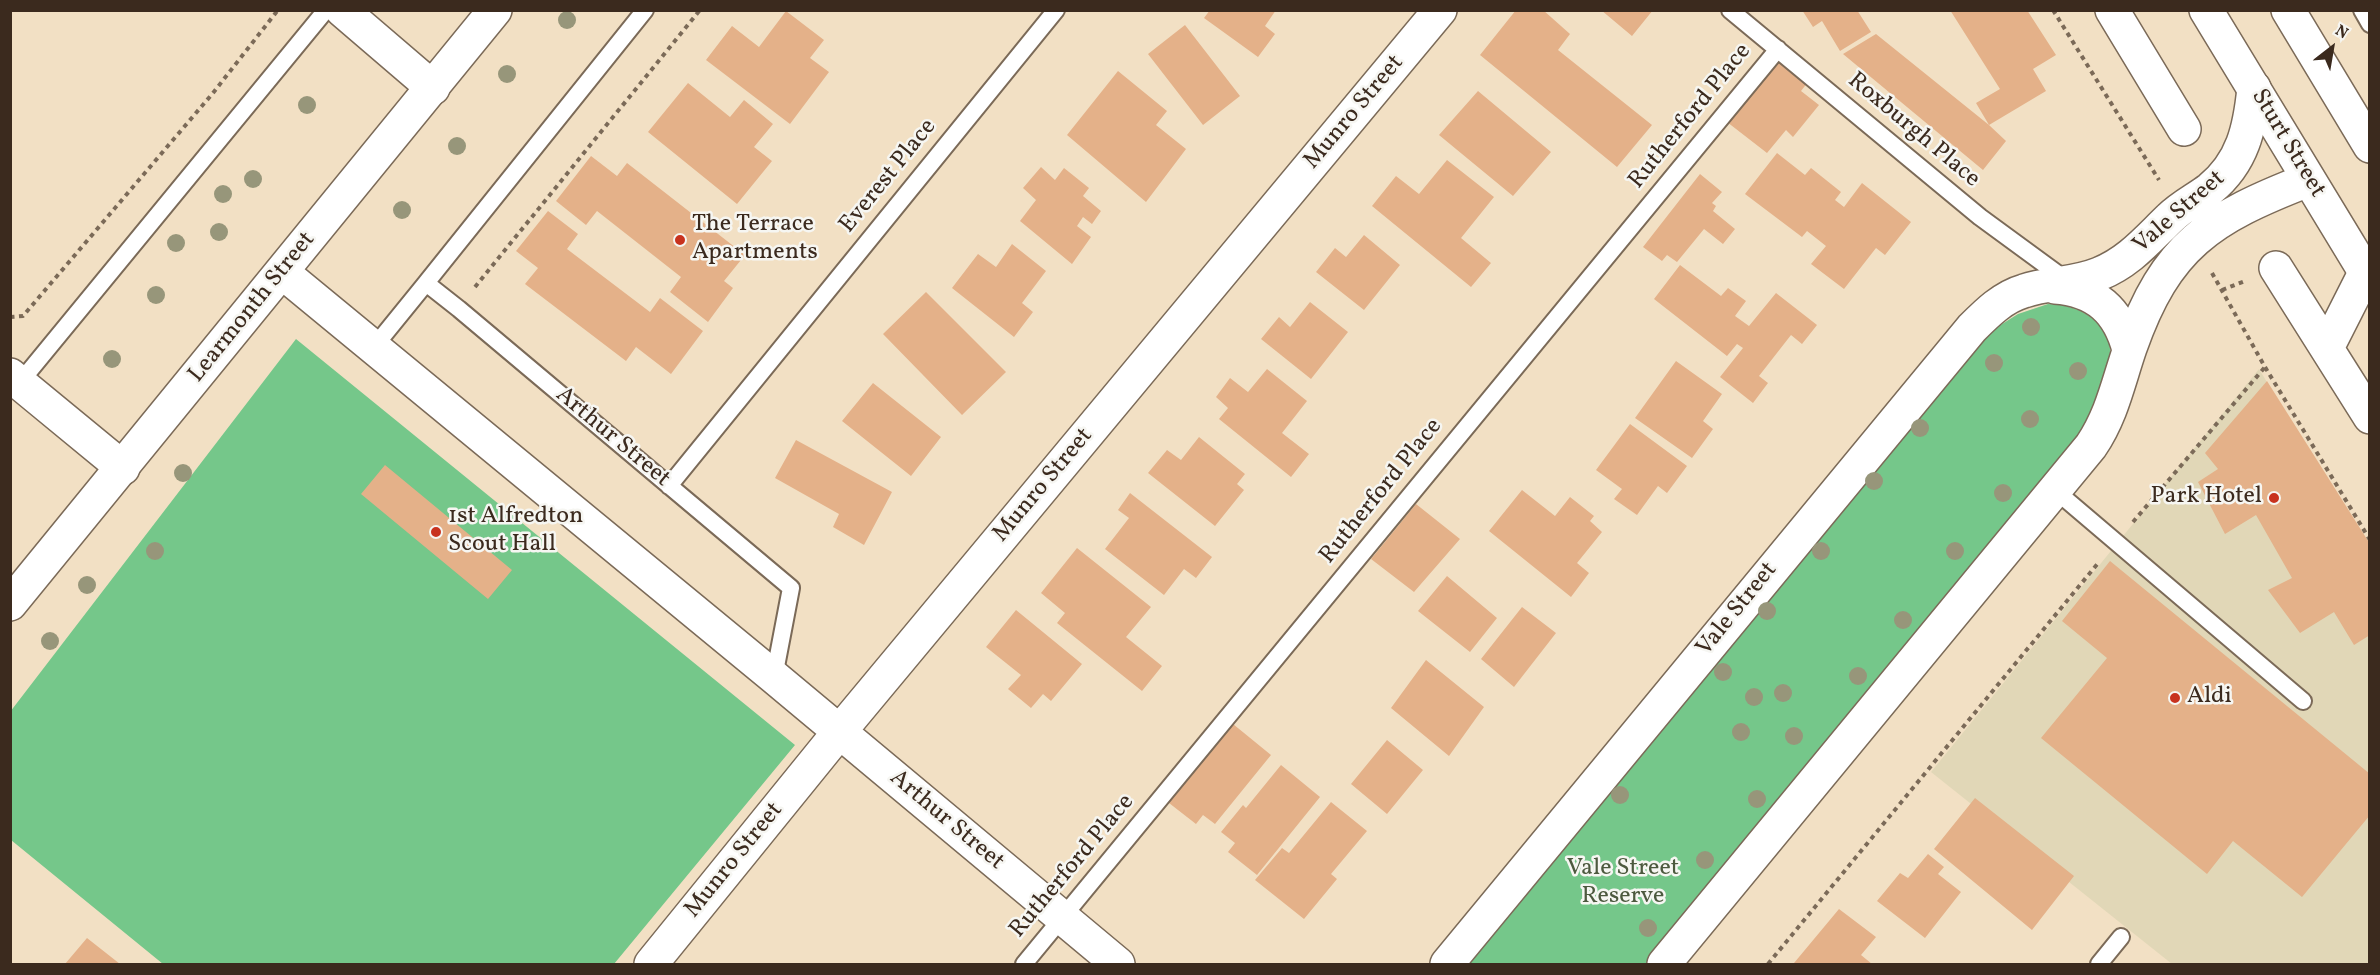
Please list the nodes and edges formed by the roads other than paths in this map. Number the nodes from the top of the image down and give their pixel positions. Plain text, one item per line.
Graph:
1 (326, 10) edge
2 (342, 10) edge
3 (495, 10) edge
4 (645, 10) edge
5 (1056, 10) edge
6 (1440, 10) edge
7 (1730, 10) edge
8 (2112, 10) edge
9 (2288, 10) edge
10 (2362, 10) edge
11 (2203, 12) edge
12 (2370, 24) edge
13 (1778, 49) junction
14 (433, 88) junction
15 (2254, 88) junction
16 (2184, 129) dead end
17 (2370, 146) edge
18 (2308, 180) junction
19 (2276, 268) dead end
20 (282, 272) junction
21 (2367, 277) edge
22 (426, 283) junction
23 (2060, 284) junction
24 (374, 347) junction
25 (2327, 348) junction
26 (2129, 350) junction
27 (14, 384) edge
28 (2370, 417) edge
29 (123, 468) junction
30 (669, 486) junction
31 (2056, 491) junction
32 (10, 604) edge
33 (774, 677) junction
34 (2303, 701) dead end
35 (840, 731) junction
36 (1062, 918) junction
37 (2121, 937) dead end
38 (651, 964) edge
39 (1024, 964) edge
40 (1118, 964) edge
41 (1447, 964) edge
42 (1664, 964) edge
43 (2099, 964) edge

1 - 27 lane
2 - 14 street
3 - 14 street, Learmonth Street
4 - 22 lane
5 - 30 lane, Everest Place
6 - 35 street, Munro Street
7 - 13 lane, Roxburgh Place
8 - 16 street
9 - 17 street
10 - 12 lane
11 - 15 street, Sturt Street
13 - 23 lane, Roxburgh Place
13 - 36 lane, Rutherford Place
14 - 20 street, Learmonth Street
15 - 18 street, Sturt Street
15 - 23 street, Vale Street
18 - 21 street, Sturt Street
18 - 26 street, Vale Street
19 - 25 street
20 - 24 street, Arthur Street
20 - 29 street, Learmonth Street
21 - 25 street, Sturt Street
22 - 24 lane
22 - 30 lane, Arthur Street
23 - 26 street, Vale Street
23 - 41 street, Vale Street
24 - 33 street, Arthur Street
25 - 28 street
26 - 31 street, Vale Street
27 - 29 street
29 - 32 street, Learmonth Street
30 - 33 lane, Arthur Street
31 - 34 lane
31 - 42 street, Vale Street
33 - 35 street, Arthur Street
35 - 36 street, Arthur Street
35 - 38 street, Munro Street
36 - 39 lane, Rutherford Place
36 - 40 street, Arthur Street
37 - 43 lane

